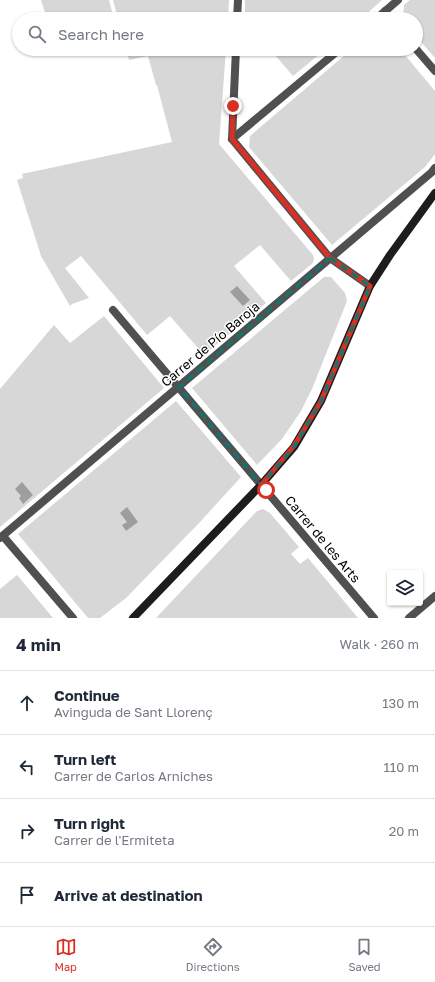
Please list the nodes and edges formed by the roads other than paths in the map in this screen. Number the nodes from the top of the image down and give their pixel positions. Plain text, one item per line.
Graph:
1 (238, 0) edge
2 (398, 0) edge
3 (385, 11) edge
4 (237, 12) edge
5 (236, 56) edge
6 (332, 56) edge
7 (423, 56) edge
8 (435, 71) edge
9 (232, 139) junction
10 (435, 168) edge
11 (435, 192) edge
12 (330, 258) junction
13 (370, 286) junction
14 (113, 310) dead end
15 (179, 387) junction
16 (261, 485) junction
17 (1, 537) edge
18 (435, 596) edge
19 (72, 617) edge
20 (133, 618) edge
21 (374, 618) edge
22 (408, 618) edge

1 - 4 street
2 - 3 street
5 - 9 street
6 - 9 street
7 - 8 street
9 - 12 street
10 - 12 street, Carrer de Pío Baroja
11 - 13 street
12 - 13 street
12 - 15 street, Carrer de Pío Baroja
13 - 16 street
14 - 15 street, Carrer de les Arts
15 - 16 street, Carrer de les Arts
15 - 17 street, Carrer de Pío Baroja
16 - 20 street
16 - 21 street, Carrer de les Arts
17 - 19 street
18 - 22 street

